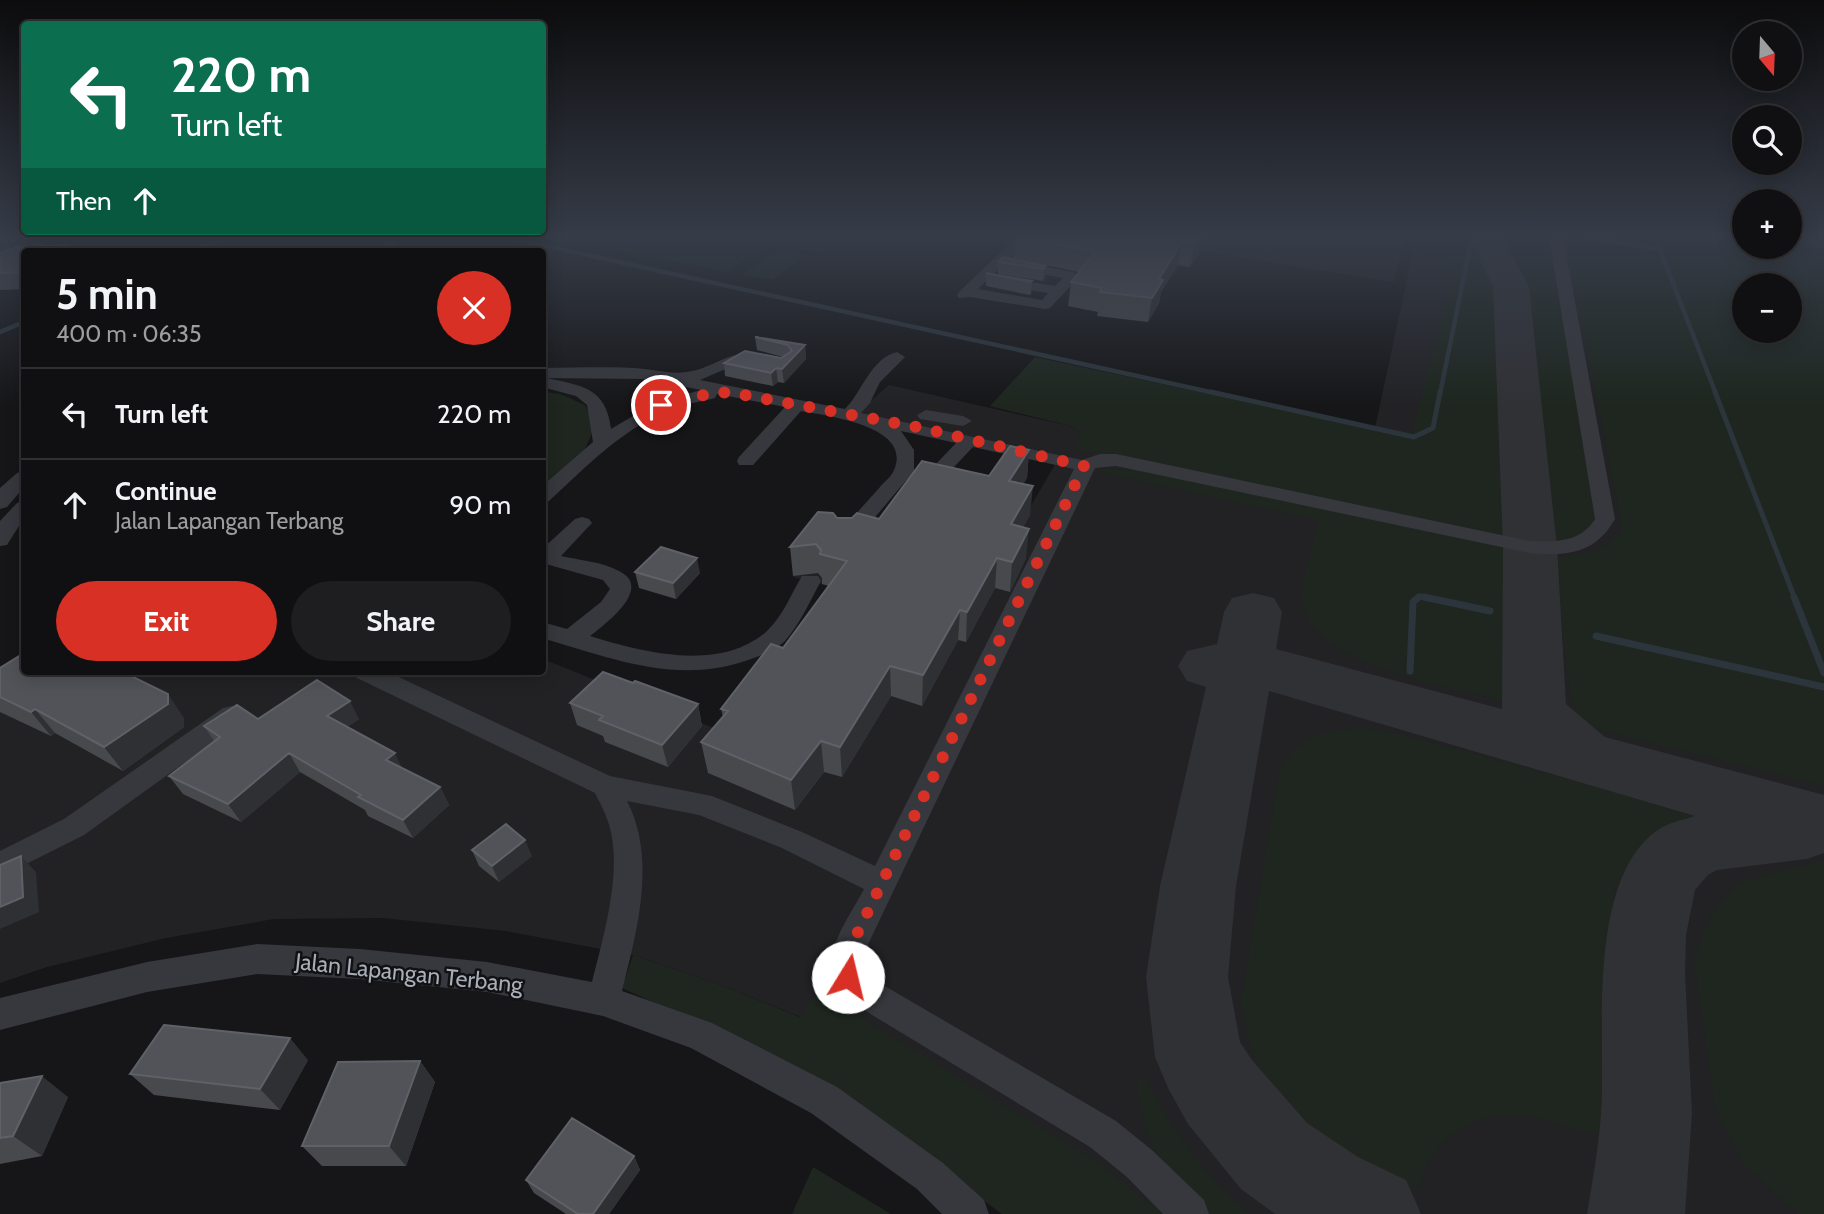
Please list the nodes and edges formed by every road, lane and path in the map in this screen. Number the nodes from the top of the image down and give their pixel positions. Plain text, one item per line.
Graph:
1 (969, 294) edge
2 (1057, 294) edge
3 (1566, 294) edge
4 (897, 357) dead end
5 (773, 362) edge
6 (546, 373) edge
7 (699, 375) junction
8 (668, 380) junction
9 (546, 383) edge
10 (779, 386) dead end
11 (728, 392) junction
12 (796, 406) junction
13 (860, 413) junction
14 (966, 431) junction
15 (946, 434) junction
16 (602, 444) junction
17 (905, 450) junction
18 (746, 461) dead end
19 (946, 464) edge
20 (1084, 466) junction
21 (21, 480) edge
22 (546, 493) edge
23 (0, 503) edge
24 (21, 510) edge
25 (582, 523) dead end
26 (21, 528) edge
27 (837, 538) edge
28 (0, 540) edge
29 (0, 545) edge
30 (803, 585) dead end
31 (546, 631) edge
32 (572, 638) junction
33 (372, 675) edge
34 (239, 710) edge
35 (605, 786) junction
36 (0, 865) edge
37 (881, 883) junction
38 (603, 1000) junction
39 (0, 1014) edge
40 (970, 1214) edge
41 (1190, 1214) edge

1 - 2 lane
3 - 20 street
4 - 13 street
5 - 7 street
6 - 8 street
7 - 8 street
7 - 10 lane
8 - 11 street
9 - 16 street
11 - 12 street
11 - 16 street
12 - 13 street
12 - 18 street
13 - 14 street
13 - 15 street
13 - 17 street
14 - 15 street
14 - 19 street
14 - 20 street
15 - 17 street
16 - 22 street
17 - 27 street
20 - 37 street
21 - 23 street
24 - 28 street
25 - 32 street
26 - 29 street
30 - 32 street
31 - 32 street
33 - 35 street
34 - 36 street
35 - 37 street
35 - 38 street
37 - 41 street
38 - 39 street, Jalan Lapangan Terbang
38 - 40 street, Jalan Lapangan Terbang

